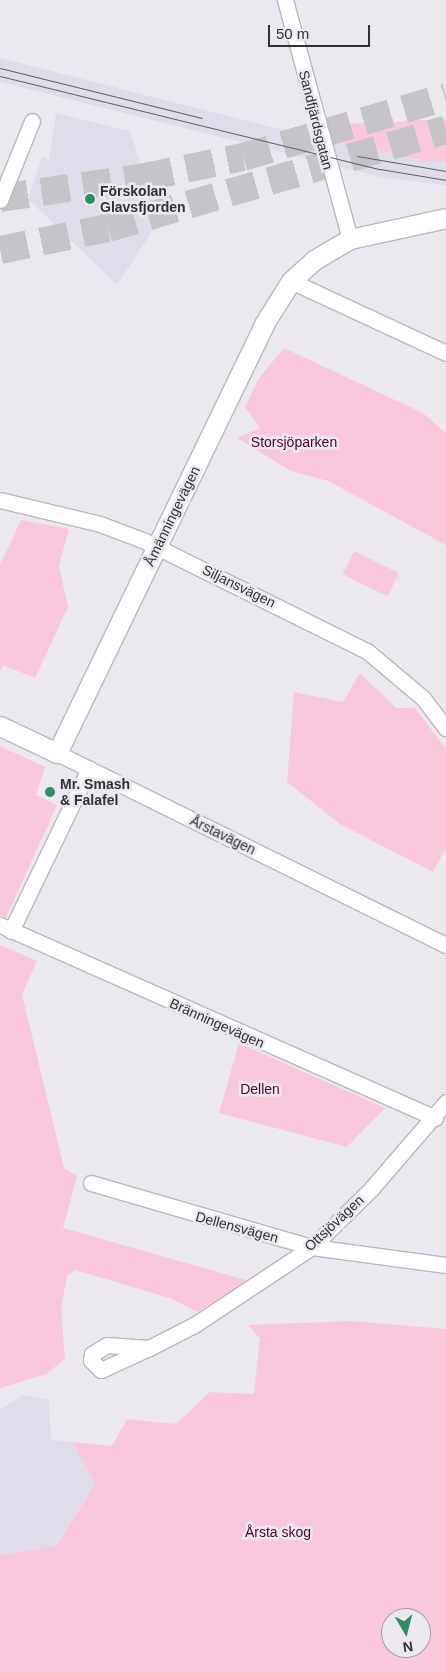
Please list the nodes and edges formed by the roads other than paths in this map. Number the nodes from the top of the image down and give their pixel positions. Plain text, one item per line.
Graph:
1 (285, 0) edge
2 (32, 121) dead end
3 (0, 200) edge
4 (446, 218) edge
5 (350, 239) junction
6 (291, 281) junction
7 (446, 353) edge
8 (0, 500) edge
9 (157, 547) junction
10 (0, 726) edge
11 (446, 728) edge
12 (57, 753) junction
13 (89, 769) junction
14 (6, 928) edge
15 (446, 945) edge
16 (446, 1102) edge
17 (435, 1118) junction
18 (91, 1183) dead end
19 (312, 1247) junction
20 (446, 1265) edge
21 (148, 1348) dead end

1 - 5 street, Sandfjärdsgatan
2 - 3 street
4 - 5 street, Åmänningevägen
5 - 6 street, Åmänningevägen
6 - 7 street
6 - 9 street, Åmänningevägen
8 - 9 street, Siljansvägen
9 - 11 street, Siljansvägen
9 - 12 street, Åmänningevägen
10 - 12 street, Årstavägen
12 - 13 street, Årstavägen
13 - 14 street
13 - 15 street, Årstavägen
14 - 17 street, Bränningevägen
16 - 17 street, Ottsjövägen
17 - 19 street, Ottsjövägen
18 - 19 street, Dellensvägen
19 - 20 street, Dellensvägen
19 - 21 street, Ottsjövägen

